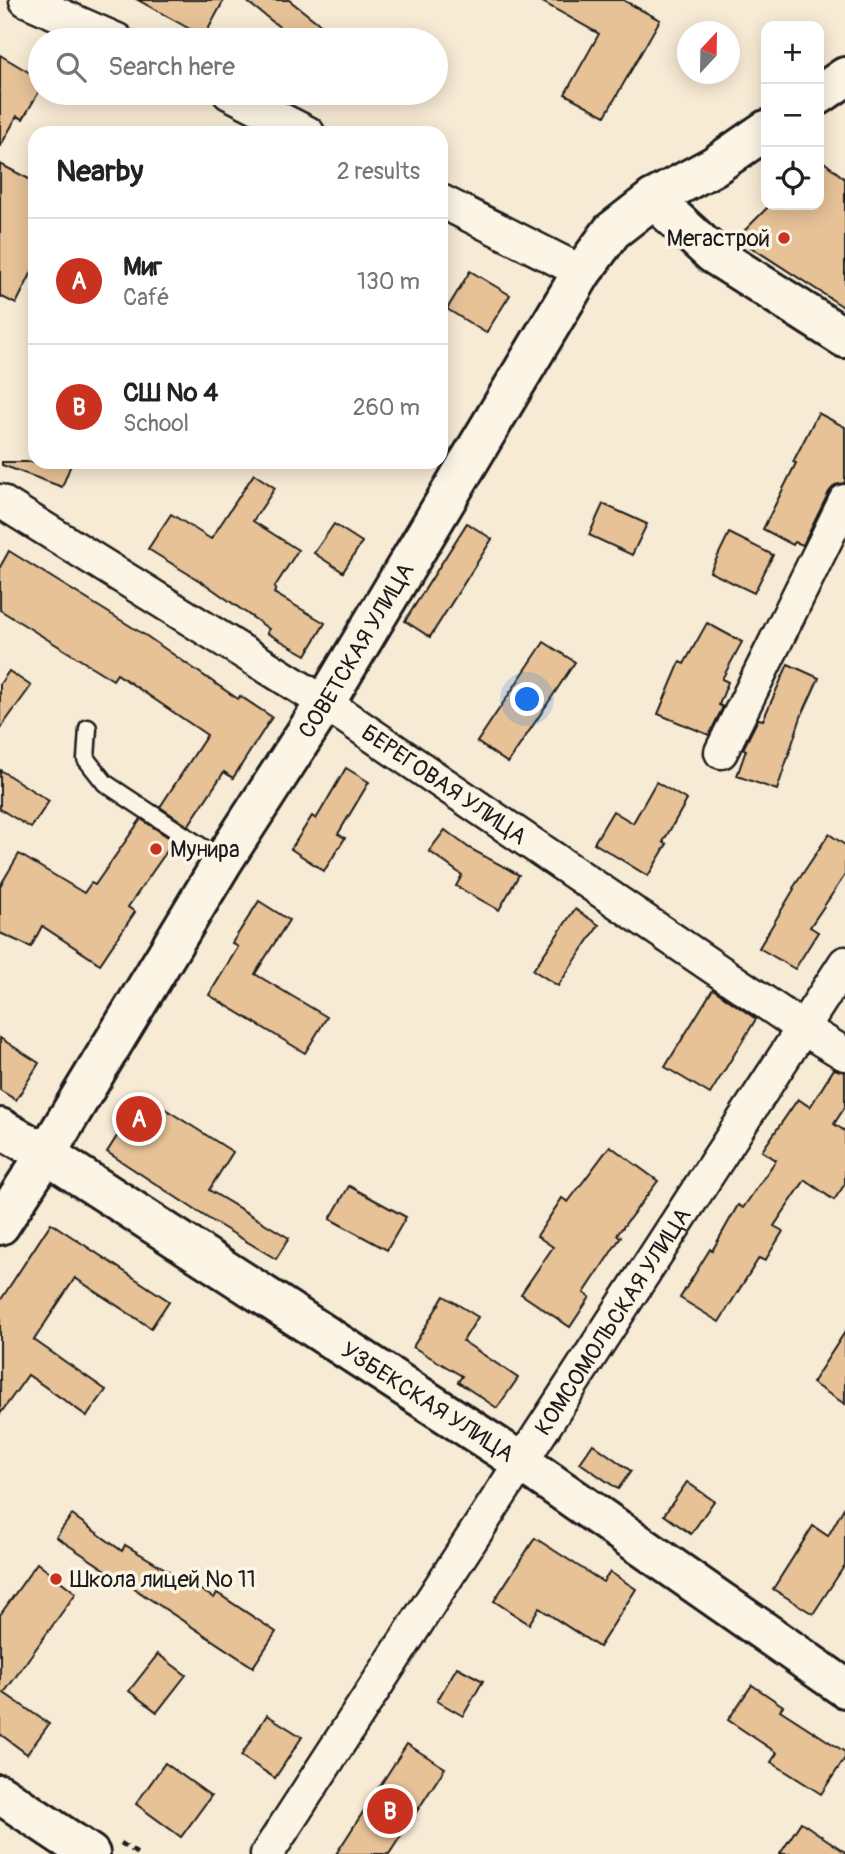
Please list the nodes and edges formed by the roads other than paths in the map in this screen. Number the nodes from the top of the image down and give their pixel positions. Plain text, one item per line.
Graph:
1 (26, 0) edge
2 (90, 28) edge
3 (845, 77) edge
4 (824, 92) edge
5 (253, 105) edge
6 (294, 126) edge
7 (761, 133) edge
8 (653, 199) junction
9 (448, 205) edge
10 (582, 272) junction
11 (845, 338) edge
12 (0, 501) edge
13 (845, 501) edge
14 (325, 703) junction
15 (88, 728) dead end
16 (721, 752) dead end
17 (223, 861) junction
18 (845, 963) edge
19 (804, 1029) junction
20 (845, 1054) edge
21 (0, 1128) edge
22 (46, 1154) junction
23 (0, 1225) edge
24 (521, 1462) junction
25 (845, 1688) edge
26 (0, 1794) edge
27 (90, 1854) edge
28 (267, 1854) edge

1 - 2 street
3 - 4 main road
5 - 6 street
7 - 8 main road, СОВЕТСКАЯ УЛИЦА
8 - 10 main road, СОВЕТСКАЯ УЛИЦА
8 - 11 main road
9 - 10 street
10 - 14 main road, СОВЕТСКАЯ УЛИЦА
12 - 14 street, БЕРЕГОВАЯ УЛИЦА
13 - 16 street
14 - 17 main road, СОВЕТСКАЯ УЛИЦА
14 - 19 street, БЕРЕГОВАЯ УЛИЦА
15 - 17 lane
17 - 22 main road, СОВЕТСКАЯ УЛИЦА
18 - 19 street, КОМСОМОЛЬСКАЯ УЛИЦА
19 - 20 street, БЕРЕГОВАЯ УЛИЦА
19 - 24 street, КОМСОМОЛЬСКАЯ УЛИЦА
21 - 22 main road, УЗБЕКСКАЯ УЛИЦА
22 - 23 main road, СОВЕТСКАЯ УЛИЦА
22 - 24 main road, УЗБЕКСКАЯ УЛИЦА
24 - 25 main road, УЗБЕКСКАЯ УЛИЦА
24 - 28 street, КОМСОМОЛЬСКАЯ УЛИЦА
26 - 27 main road

